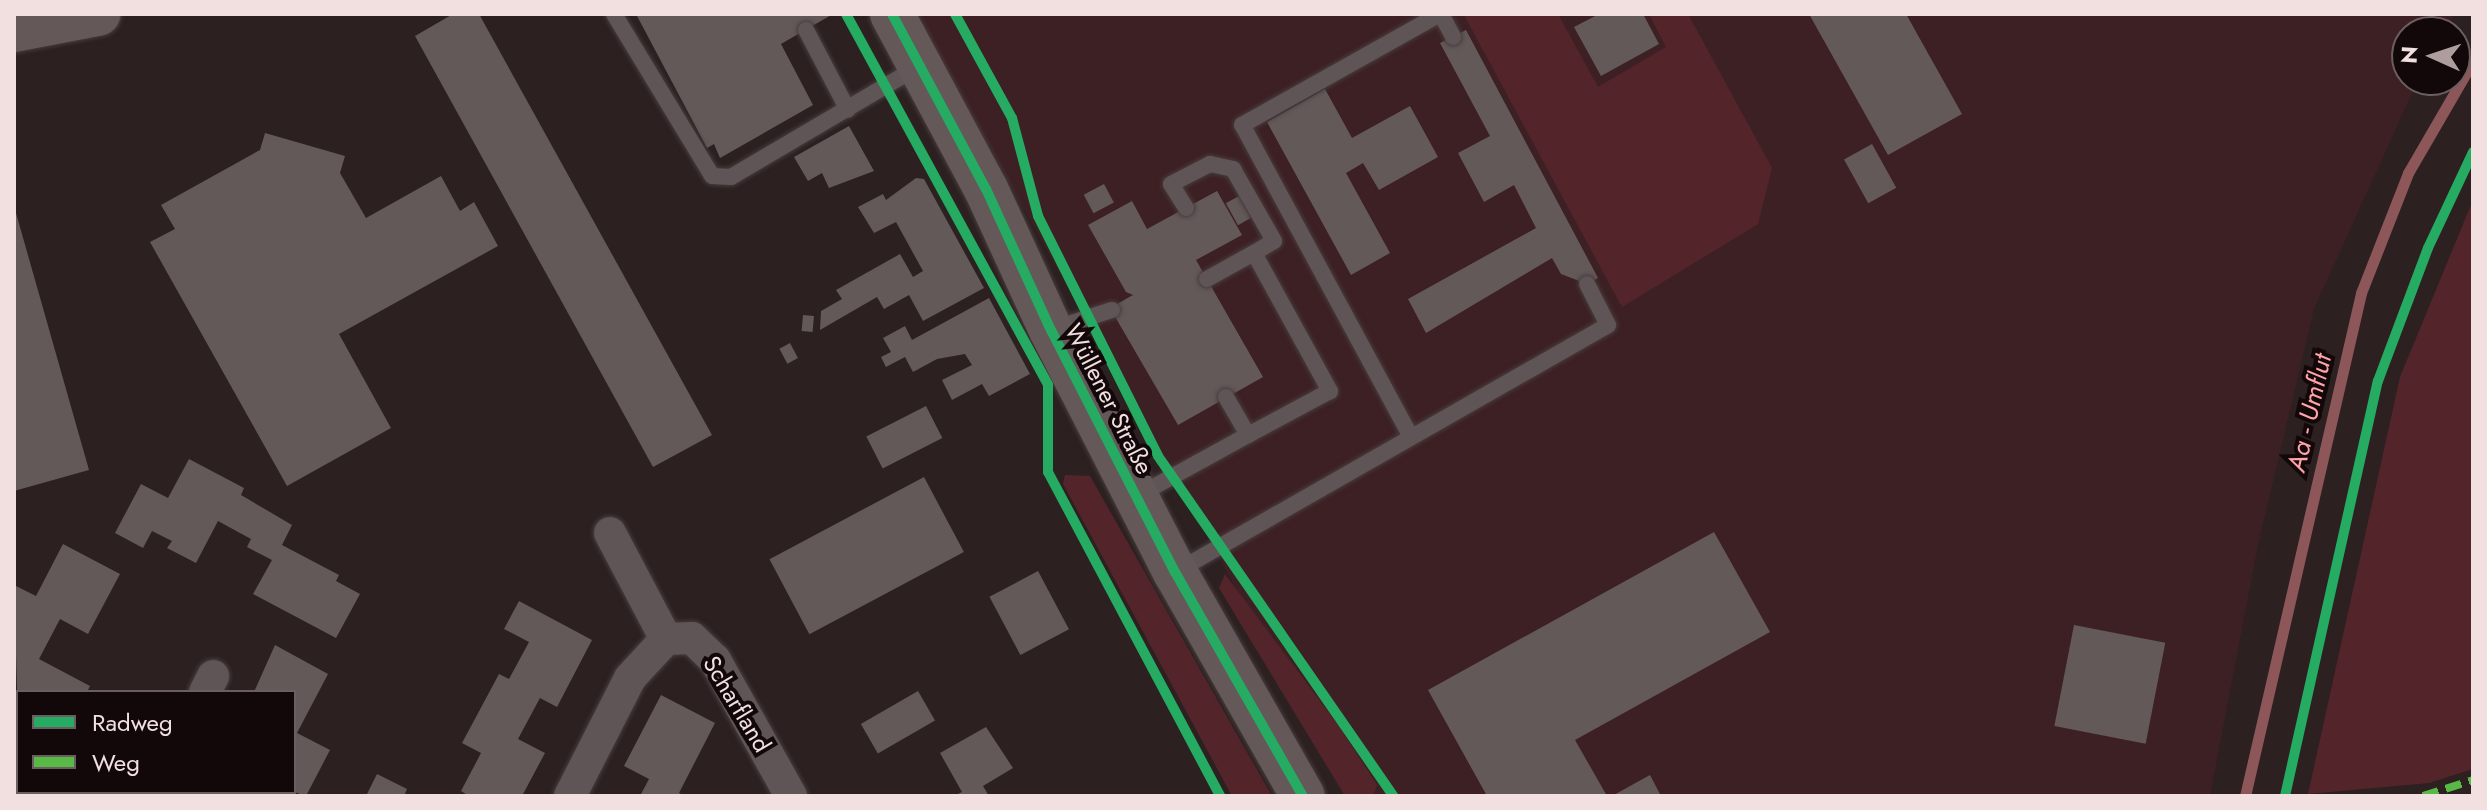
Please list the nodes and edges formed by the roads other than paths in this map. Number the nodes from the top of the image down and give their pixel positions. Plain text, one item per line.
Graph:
1 (98, 14) edge
2 (892, 14) edge
3 (1440, 14) edge
4 (619, 16) edge
5 (14, 30) edge
6 (806, 30) dead end
7 (1453, 37) dead end
8 (919, 66) junction
9 (848, 110) junction
10 (1186, 208) dead end
11 (1254, 253) junction
12 (1207, 279) dead end
13 (1587, 284) dead end
14 (1112, 310) dead end
15 (1051, 330) junction
16 (1226, 397) dead end
17 (1248, 435) junction
18 (1411, 437) junction
19 (1136, 497) junction
20 (610, 533) dead end
21 (1175, 572) junction
22 (666, 639) junction
23 (570, 796) edge
24 (791, 796) edge
25 (1303, 796) edge

1 - 5 main road
2 - 8 main road, Wüllener Straße
3 - 7 lane
3 - 18 lane
4 - 9 lane
6 - 9 lane
8 - 9 lane
8 - 15 main road, Wüllener Straße
10 - 11 lane
11 - 12 lane
11 - 17 lane
13 - 18 lane
14 - 15 lane
15 - 19 main road, Wüllener Straße
16 - 17 lane
17 - 19 lane
18 - 21 lane
19 - 21 main road, Wüllener Straße
20 - 22 street
21 - 25 main road, Wüllener Straße
22 - 23 street
22 - 24 street, Scharfland

